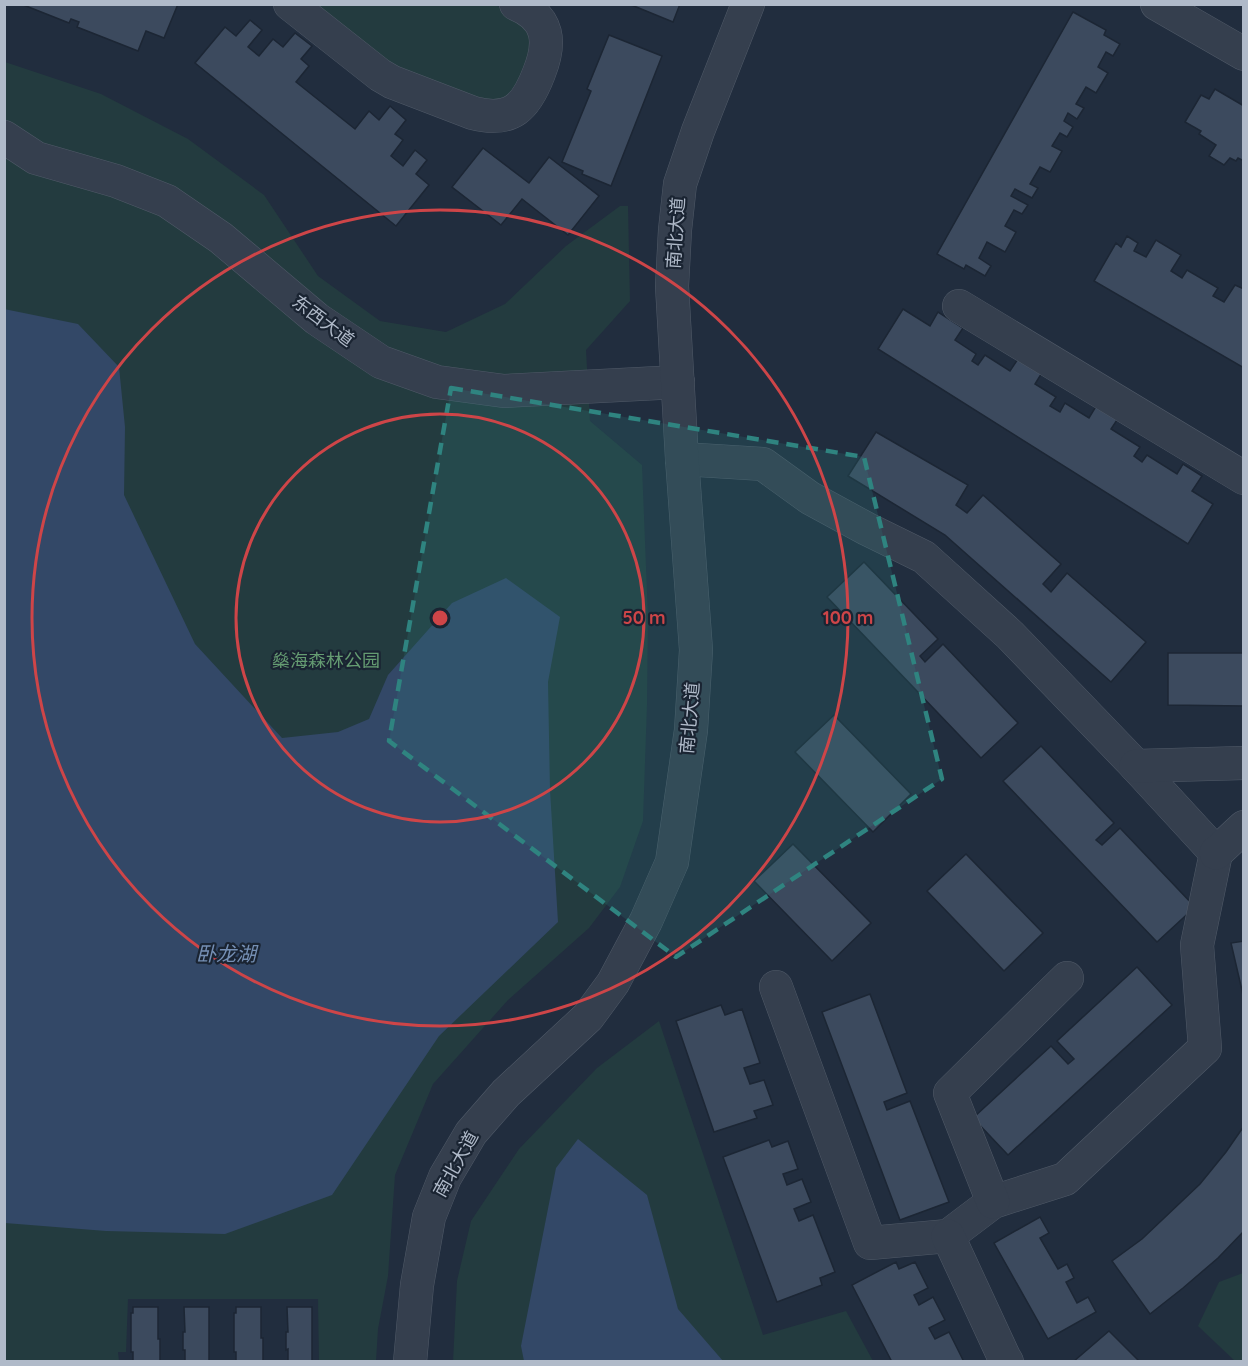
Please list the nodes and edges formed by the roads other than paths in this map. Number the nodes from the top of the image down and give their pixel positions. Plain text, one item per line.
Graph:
1 (516, 4) edge
2 (748, 4) edge
3 (1157, 4) edge
4 (296, 7) edge
5 (1244, 54) edge
6 (4, 137) edge
7 (959, 306) dead end
8 (678, 382) junction
9 (682, 459) junction
10 (1244, 478) edge
11 (1244, 763) edge
12 (1136, 766) junction
13 (1244, 827) edge
14 (1216, 853) junction
15 (1068, 978) dead end
16 (776, 987) dead end
17 (993, 1202) junction
18 (948, 1236) junction
19 (410, 1362) edge
20 (1007, 1362) edge

1 - 4 street
2 - 8 street, 南北大道
3 - 5 street
6 - 8 street, 东西大道
7 - 10 street
8 - 9 street, 南北大道
9 - 12 street
9 - 19 street, 南北大道
11 - 12 street
12 - 14 street
13 - 14 street
14 - 17 street
15 - 17 street
16 - 18 street
17 - 18 street
18 - 20 street

